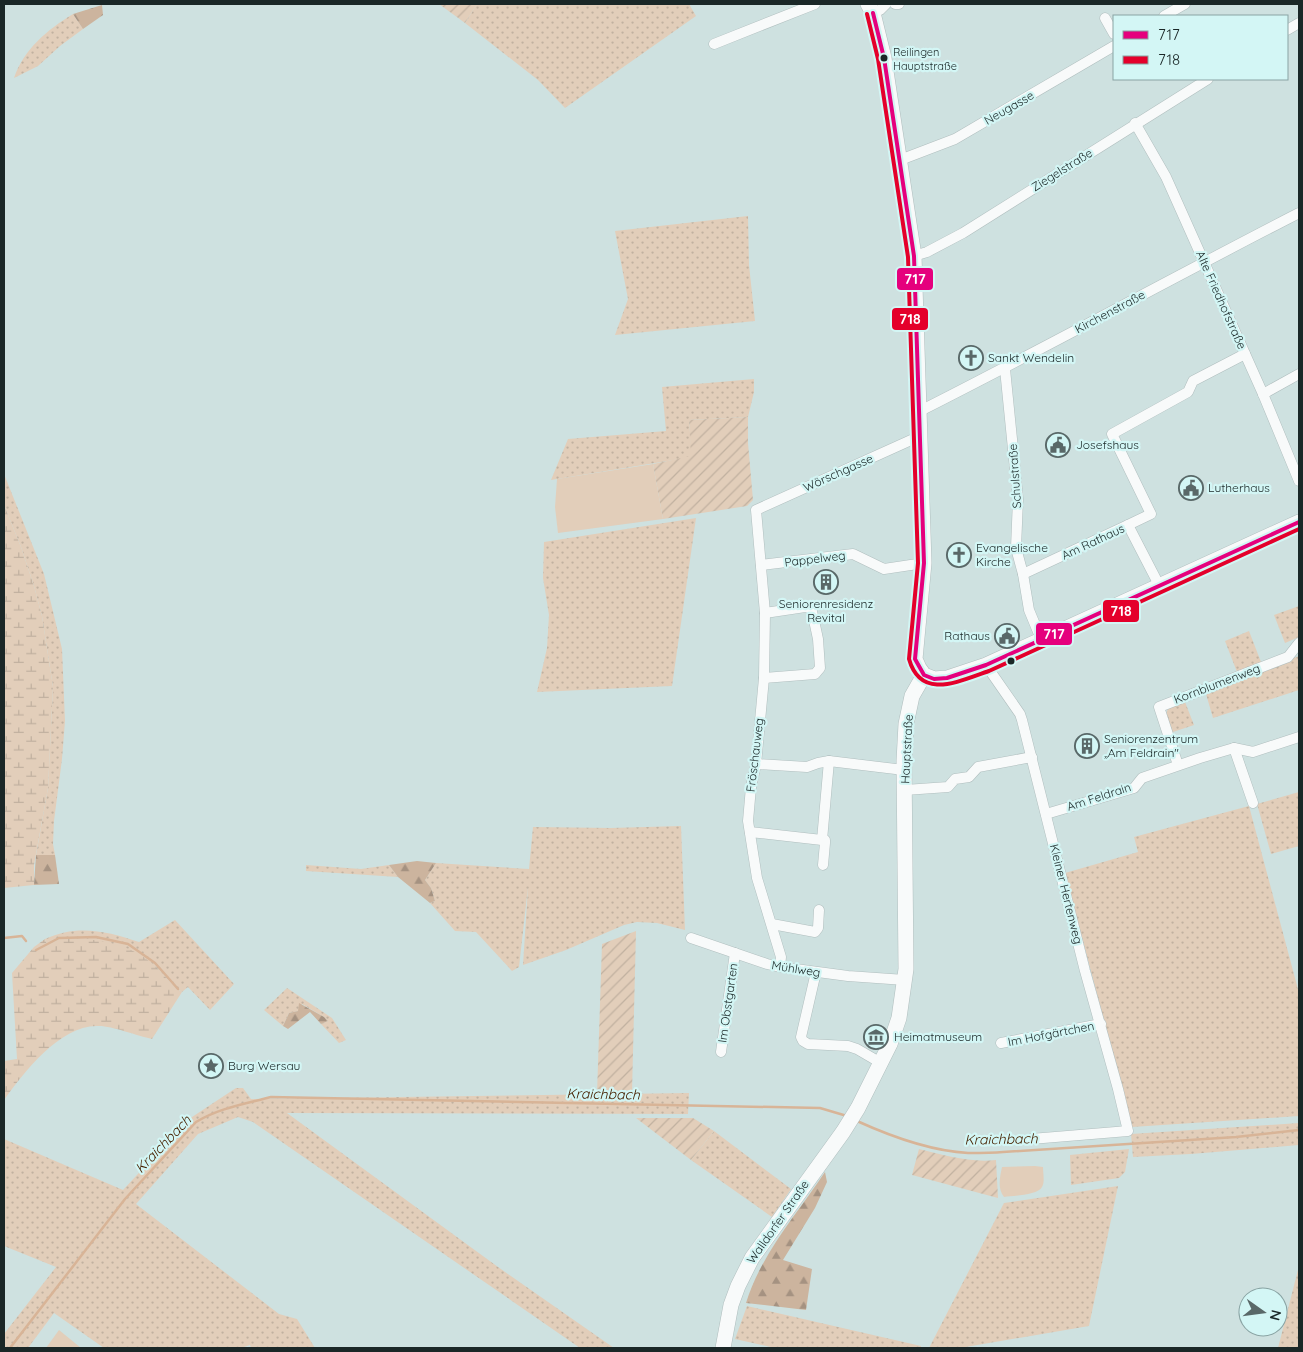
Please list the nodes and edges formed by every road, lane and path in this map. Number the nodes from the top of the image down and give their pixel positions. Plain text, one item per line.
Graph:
1 (815, 4) edge
2 (886, 4) edge
3 (895, 4) edge
4 (899, 4) edge
5 (1185, 4) edge
6 (871, 8) edge
7 (1166, 15) edge
8 (1105, 18) dead end
9 (1299, 23) edge
10 (1288, 29) edge
11 (1113, 32) edge
12 (714, 44) dead end
13 (1113, 47) edge
14 (1206, 80) edge
15 (1135, 123) junction
16 (900, 160) junction
17 (1299, 213) edge
18 (914, 256) junction
19 (1204, 261) junction
20 (1245, 354) junction
21 (1005, 368) junction
22 (1299, 374) edge
23 (1263, 394) junction
24 (920, 411) junction
25 (920, 436) junction
26 (1299, 481) edge
27 (756, 510) joint
28 (1299, 522) edge
29 (1128, 524) junction
30 (924, 563) junction
31 (761, 565) junction
32 (1023, 574) junction
33 (1159, 585) junction
34 (765, 613) junction
35 (1041, 639) junction
36 (1299, 643) edge
37 (986, 665) junction
38 (924, 675) junction
39 (764, 678) junction
40 (1299, 737) edge
41 (1234, 748) junction
42 (1032, 756) junction
43 (829, 761) junction
44 (756, 764) junction
45 (1178, 765) junction
46 (904, 770) junction
47 (905, 790) junction
48 (1253, 803) dead end
49 (1046, 814) junction
50 (750, 832) junction
51 (822, 840) junction
52 (823, 865) dead end
53 (819, 910) dead end
54 (772, 924) junction
55 (691, 938) dead end
56 (735, 953) junction
57 (780, 968) junction
58 (816, 972) junction
59 (905, 980) junction
60 (1101, 1024) junction
61 (1001, 1043) dead end
62 (721, 1052) dead end
63 (881, 1063) junction
64 (843, 1132) joint
65 (1032, 1139) dead end
66 (723, 1348) edge

1 - 12 street
2 - 6 street
3 - 4 street
5 - 7 street
6 - 16 street
8 - 11 street
9 - 10 street
13 - 16 street, Neugasse
14 - 15 street, Ziegelstraße
15 - 18 street, Ziegelstraße
15 - 19 street, Alte Friedhofstraße
16 - 18 street
17 - 19 street, Kirchenstraße
18 - 24 street
19 - 20 street, Alte Friedhofstraße
19 - 21 street, Kirchenstraße
20 - 23 street, Alte Friedhofstraße
20 - 29 street
21 - 24 street, Kirchenstraße
21 - 32 street, Schulstraße
22 - 23 street
23 - 26 street, Alte Friedhofstraße
24 - 25 street
25 - 27 street, Wörschgasse
25 - 30 street
27 - 31 street, Fröschauweg
28 - 33 street
29 - 32 street, Am Rathaus
29 - 33 street, Am Rathaus
30 - 31 street, Pappelweg
30 - 38 street
31 - 34 street, Fröschauweg
32 - 35 street, Schulstraße
33 - 35 street
34 - 39 street, Fröschauweg
34 - 39 street
35 - 37 street
36 - 45 street, Kornblumenweg
37 - 38 street
37 - 42 street, Kleiner Hertenweg
38 - 46 street, Hauptstraße
39 - 44 street, Fröschauweg
40 - 41 street, Am Feldrain
41 - 45 street, Am Feldrain
41 - 48 street
42 - 47 street
42 - 49 street, Kleiner Hertenweg
43 - 44 street
43 - 46 street
43 - 51 street
44 - 50 street, Fröschauweg
45 - 49 street, Am Feldrain
46 - 47 street, Hauptstraße
47 - 59 street, Hauptstraße
49 - 60 street, Kleiner Hertenweg
50 - 51 street
50 - 54 street, Fröschauweg
51 - 52 street
53 - 54 street
54 - 57 street, Fröschauweg
55 - 56 street, Mühlweg
56 - 57 street, Mühlweg
56 - 62 street, Im Obstgarten
57 - 58 street, Mühlweg
58 - 59 street, Mühlweg
58 - 63 street
59 - 63 street, Hauptstraße
60 - 61 street, Im Hofgärtchen
60 - 65 street, Kleiner Hertenweg
63 - 64 street, Hauptstraße
64 - 66 street, Walldorfer Straße

